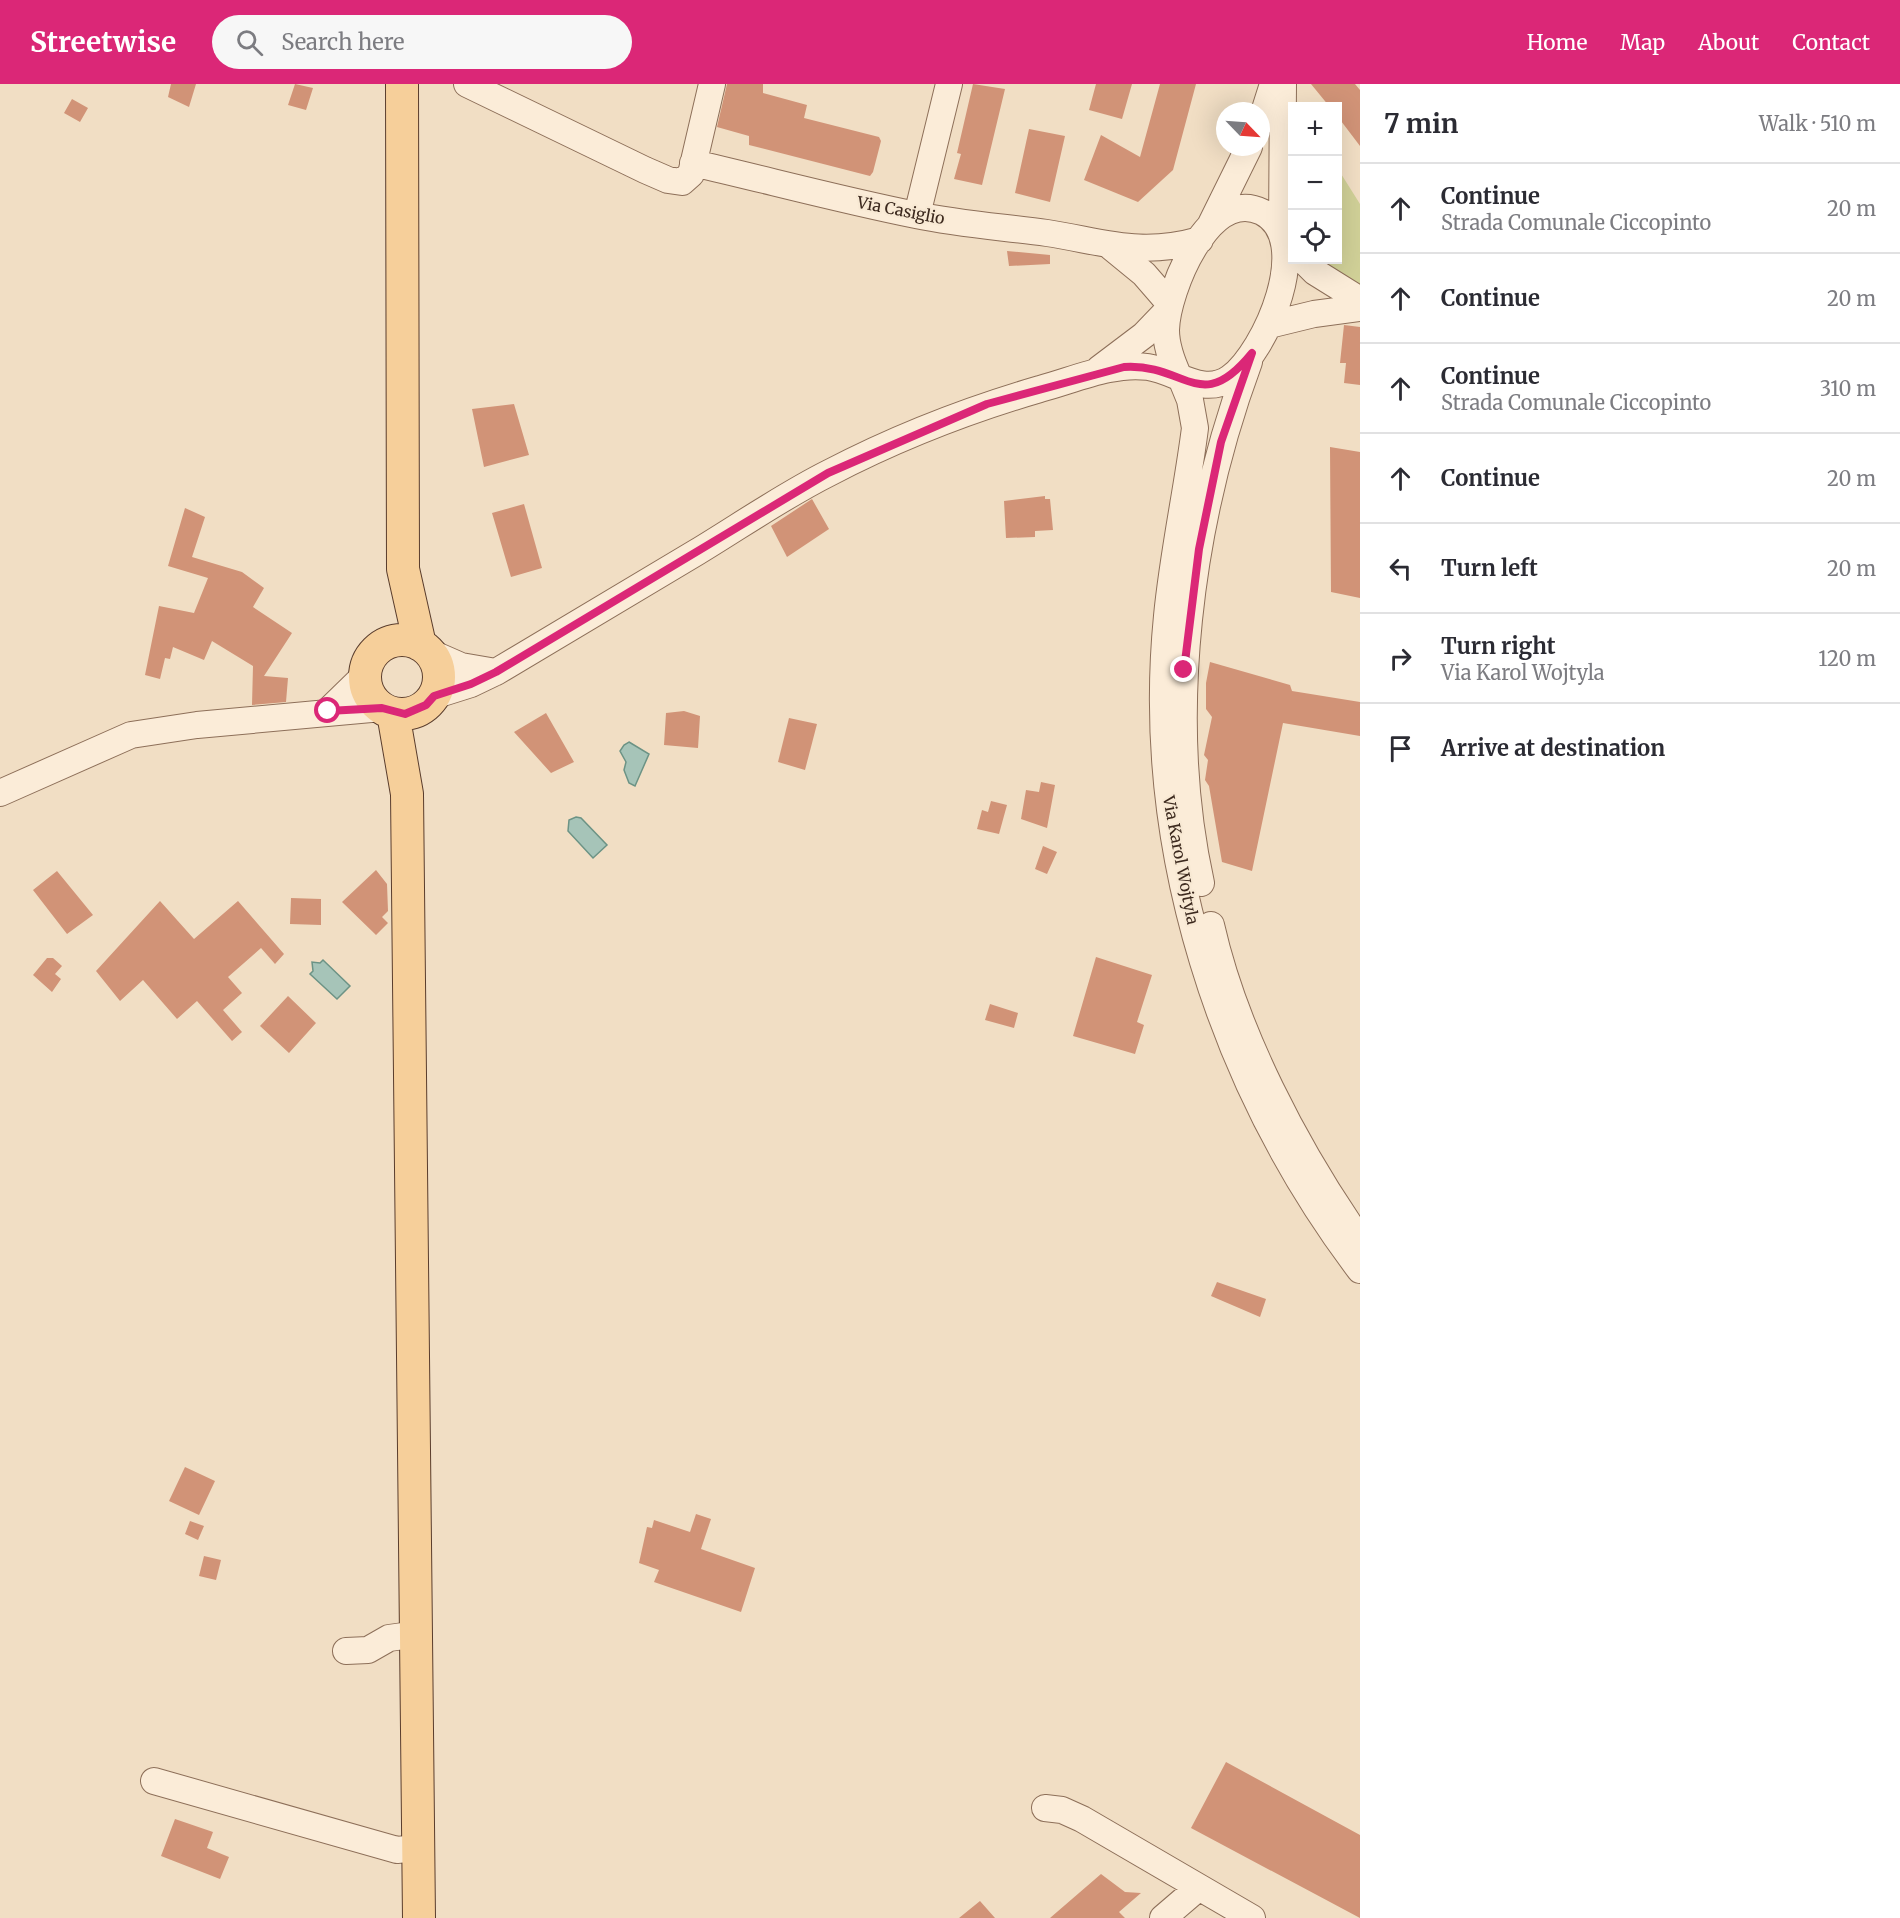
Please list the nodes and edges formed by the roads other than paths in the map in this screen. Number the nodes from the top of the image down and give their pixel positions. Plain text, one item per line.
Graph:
1 (402, 84) edge
2 (467, 84) edge
3 (712, 84) edge
4 (949, 84) edge
5 (1273, 84) edge
6 (1283, 84) edge
7 (1267, 102) edge
8 (1245, 156) edge
9 (693, 163) junction
10 (1289, 210) edge
11 (917, 215) junction
12 (1205, 233) junction
13 (1288, 241) edge
14 (1111, 247) junction
15 (1288, 258) edge
16 (1309, 264) edge
17 (1360, 300) edge
18 (1169, 306) junction
19 (1360, 308) edge
20 (1269, 325) junction
21 (1252, 353) junction
22 (1088, 376) junction
23 (1180, 377) junction
24 (403, 569) junction
25 (384, 645) junction
26 (425, 648) junction
27 (496, 672) junction
28 (365, 675) junction
29 (430, 700) junction
30 (387, 710) junction
31 (328, 711) junction
32 (0, 793) edge
33 (406, 794) junction
34 (1360, 1240) edge
35 (1360, 1270) edge
36 (417, 1634) junction
37 (346, 1651) dead end
38 (154, 1781) dead end
39 (1046, 1808) dead end
40 (417, 1848) junction
41 (1198, 1888) junction
42 (419, 1918) edge
43 (1163, 1918) edge
44 (1252, 1918) edge

1 - 24 main road
2 - 9 street
3 - 9 street
4 - 11 street
5 - 7 street
6 - 10 street
8 - 12 street
9 - 11 street, Via Casiglio
11 - 14 street, Via Casiglio
12 - 13 street
12 - 14 street, Via Casiglio
12 - 18 street
14 - 18 street, Via Casiglio
15 - 20 street
16 - 17 street
18 - 22 street
18 - 23 street, Via Karol Wojtyla
19 - 20 street
20 - 21 street
21 - 23 street
21 - 34 street, Via Karol Wojtyla
22 - 23 street
22 - 27 street
23 - 35 street, Via Karol Wojtyla
24 - 25 main road
24 - 26 main road
25 - 26 main road
25 - 28 main road
26 - 27 street
26 - 29 main road
27 - 29 street
28 - 30 main road
28 - 31 street
29 - 30 main road
29 - 33 main road
30 - 31 street
30 - 33 main road
31 - 32 street
33 - 36 main road
36 - 37 street
36 - 40 main road
38 - 40 street
39 - 41 street
40 - 42 main road
41 - 43 street
41 - 44 street

